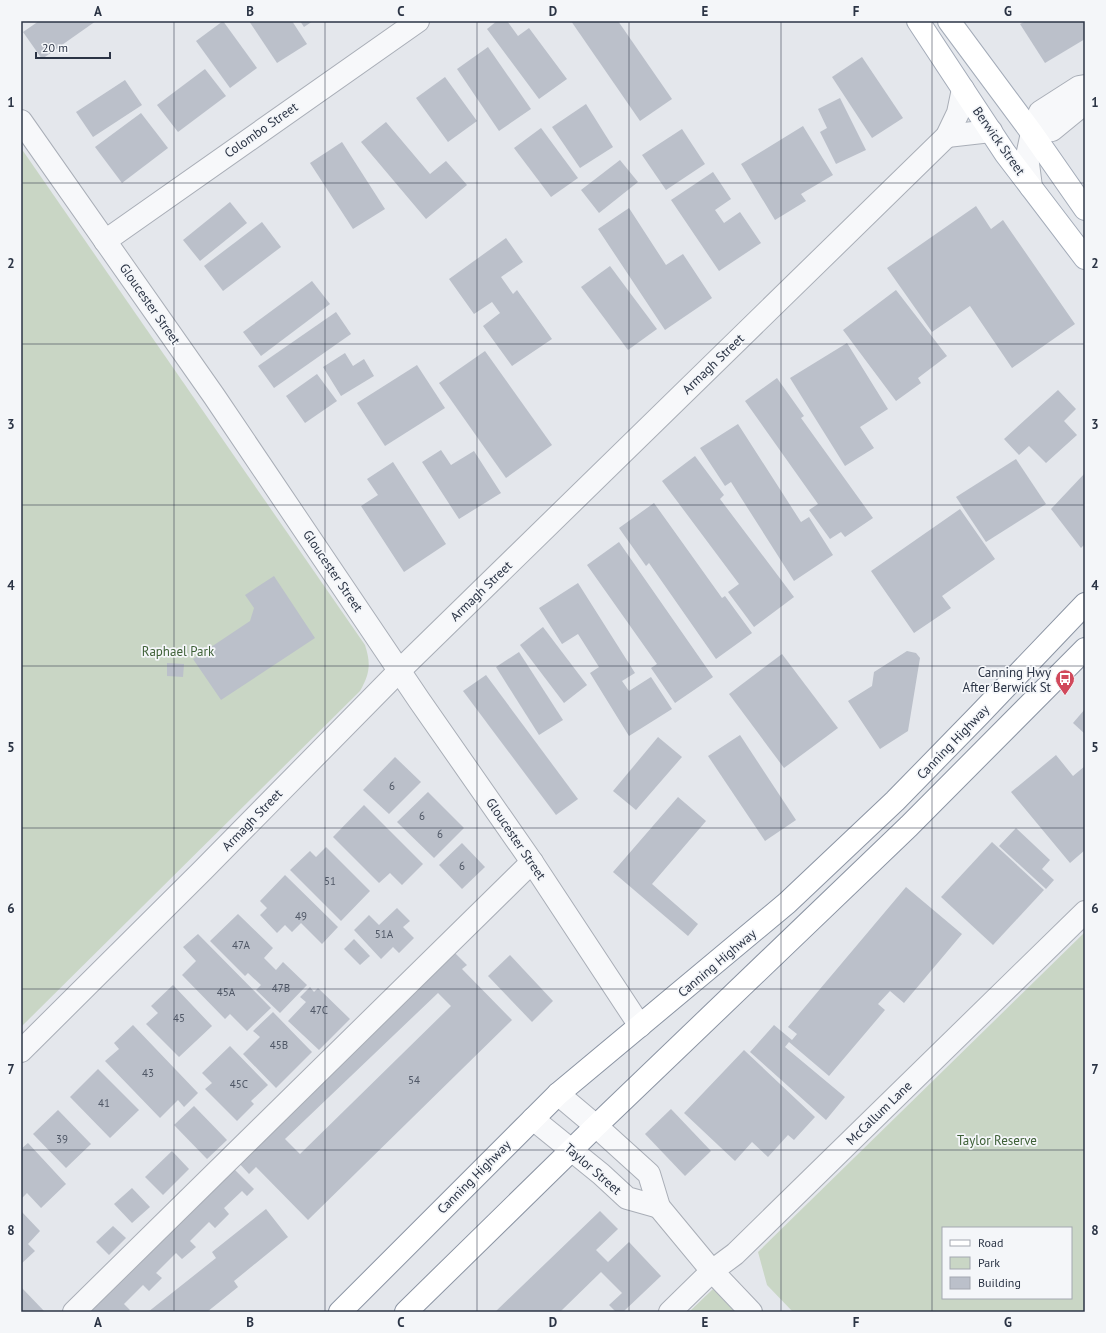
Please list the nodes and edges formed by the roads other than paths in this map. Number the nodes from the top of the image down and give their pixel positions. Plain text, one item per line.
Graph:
1 (418, 21) edge
2 (918, 21) edge
3 (949, 21) edge
4 (1085, 86) edge
5 (963, 89) junction
6 (1085, 103) edge
7 (21, 120) edge
8 (991, 131) junction
9 (1032, 133) junction
10 (946, 136) junction
11 (1031, 187) junction
12 (1084, 206) edge
13 (105, 241) junction
14 (1085, 258) edge
15 (1085, 604) edge
16 (1085, 649) edge
17 (400, 670) junction
18 (532, 862) junction
19 (1085, 912) edge
20 (640, 1026) junction
21 (21, 1051) edge
22 (558, 1094) junction
23 (533, 1119) junction
24 (596, 1126) junction
25 (573, 1150) junction
26 (659, 1207) junction
27 (712, 1271) junction
28 (74, 1312) edge
29 (340, 1312) edge
30 (406, 1312) edge
31 (670, 1312) edge
32 (752, 1312) edge

1 - 13 street, Colombo Street
2 - 5 main road, Berwick Street
3 - 9 main road
4 - 9 street
5 - 8 main road, Berwick Street
5 - 10 street, Armagh Street
6 - 9 street
7 - 13 street, Gloucester Street
8 - 10 street
8 - 11 main road, Berwick Street
9 - 11 street
9 - 12 main road
10 - 17 street, Armagh Street
11 - 14 main road, Berwick Street
13 - 17 street, Gloucester Street
15 - 20 main road, Canning Highway
16 - 24 main road
17 - 18 street, Gloucester Street
17 - 21 street, Armagh Street
18 - 20 street, Gloucester Street
18 - 28 street
19 - 27 street, McCallum Lane
20 - 22 main road, Canning Highway
22 - 23 main road, Canning Highway
22 - 24 street
23 - 25 street, Taylor Street
23 - 29 main road, Canning Highway
24 - 25 main road
24 - 26 street
25 - 26 street, Taylor Street
25 - 30 main road
26 - 27 street
27 - 31 street, McCallum Lane
27 - 32 street

